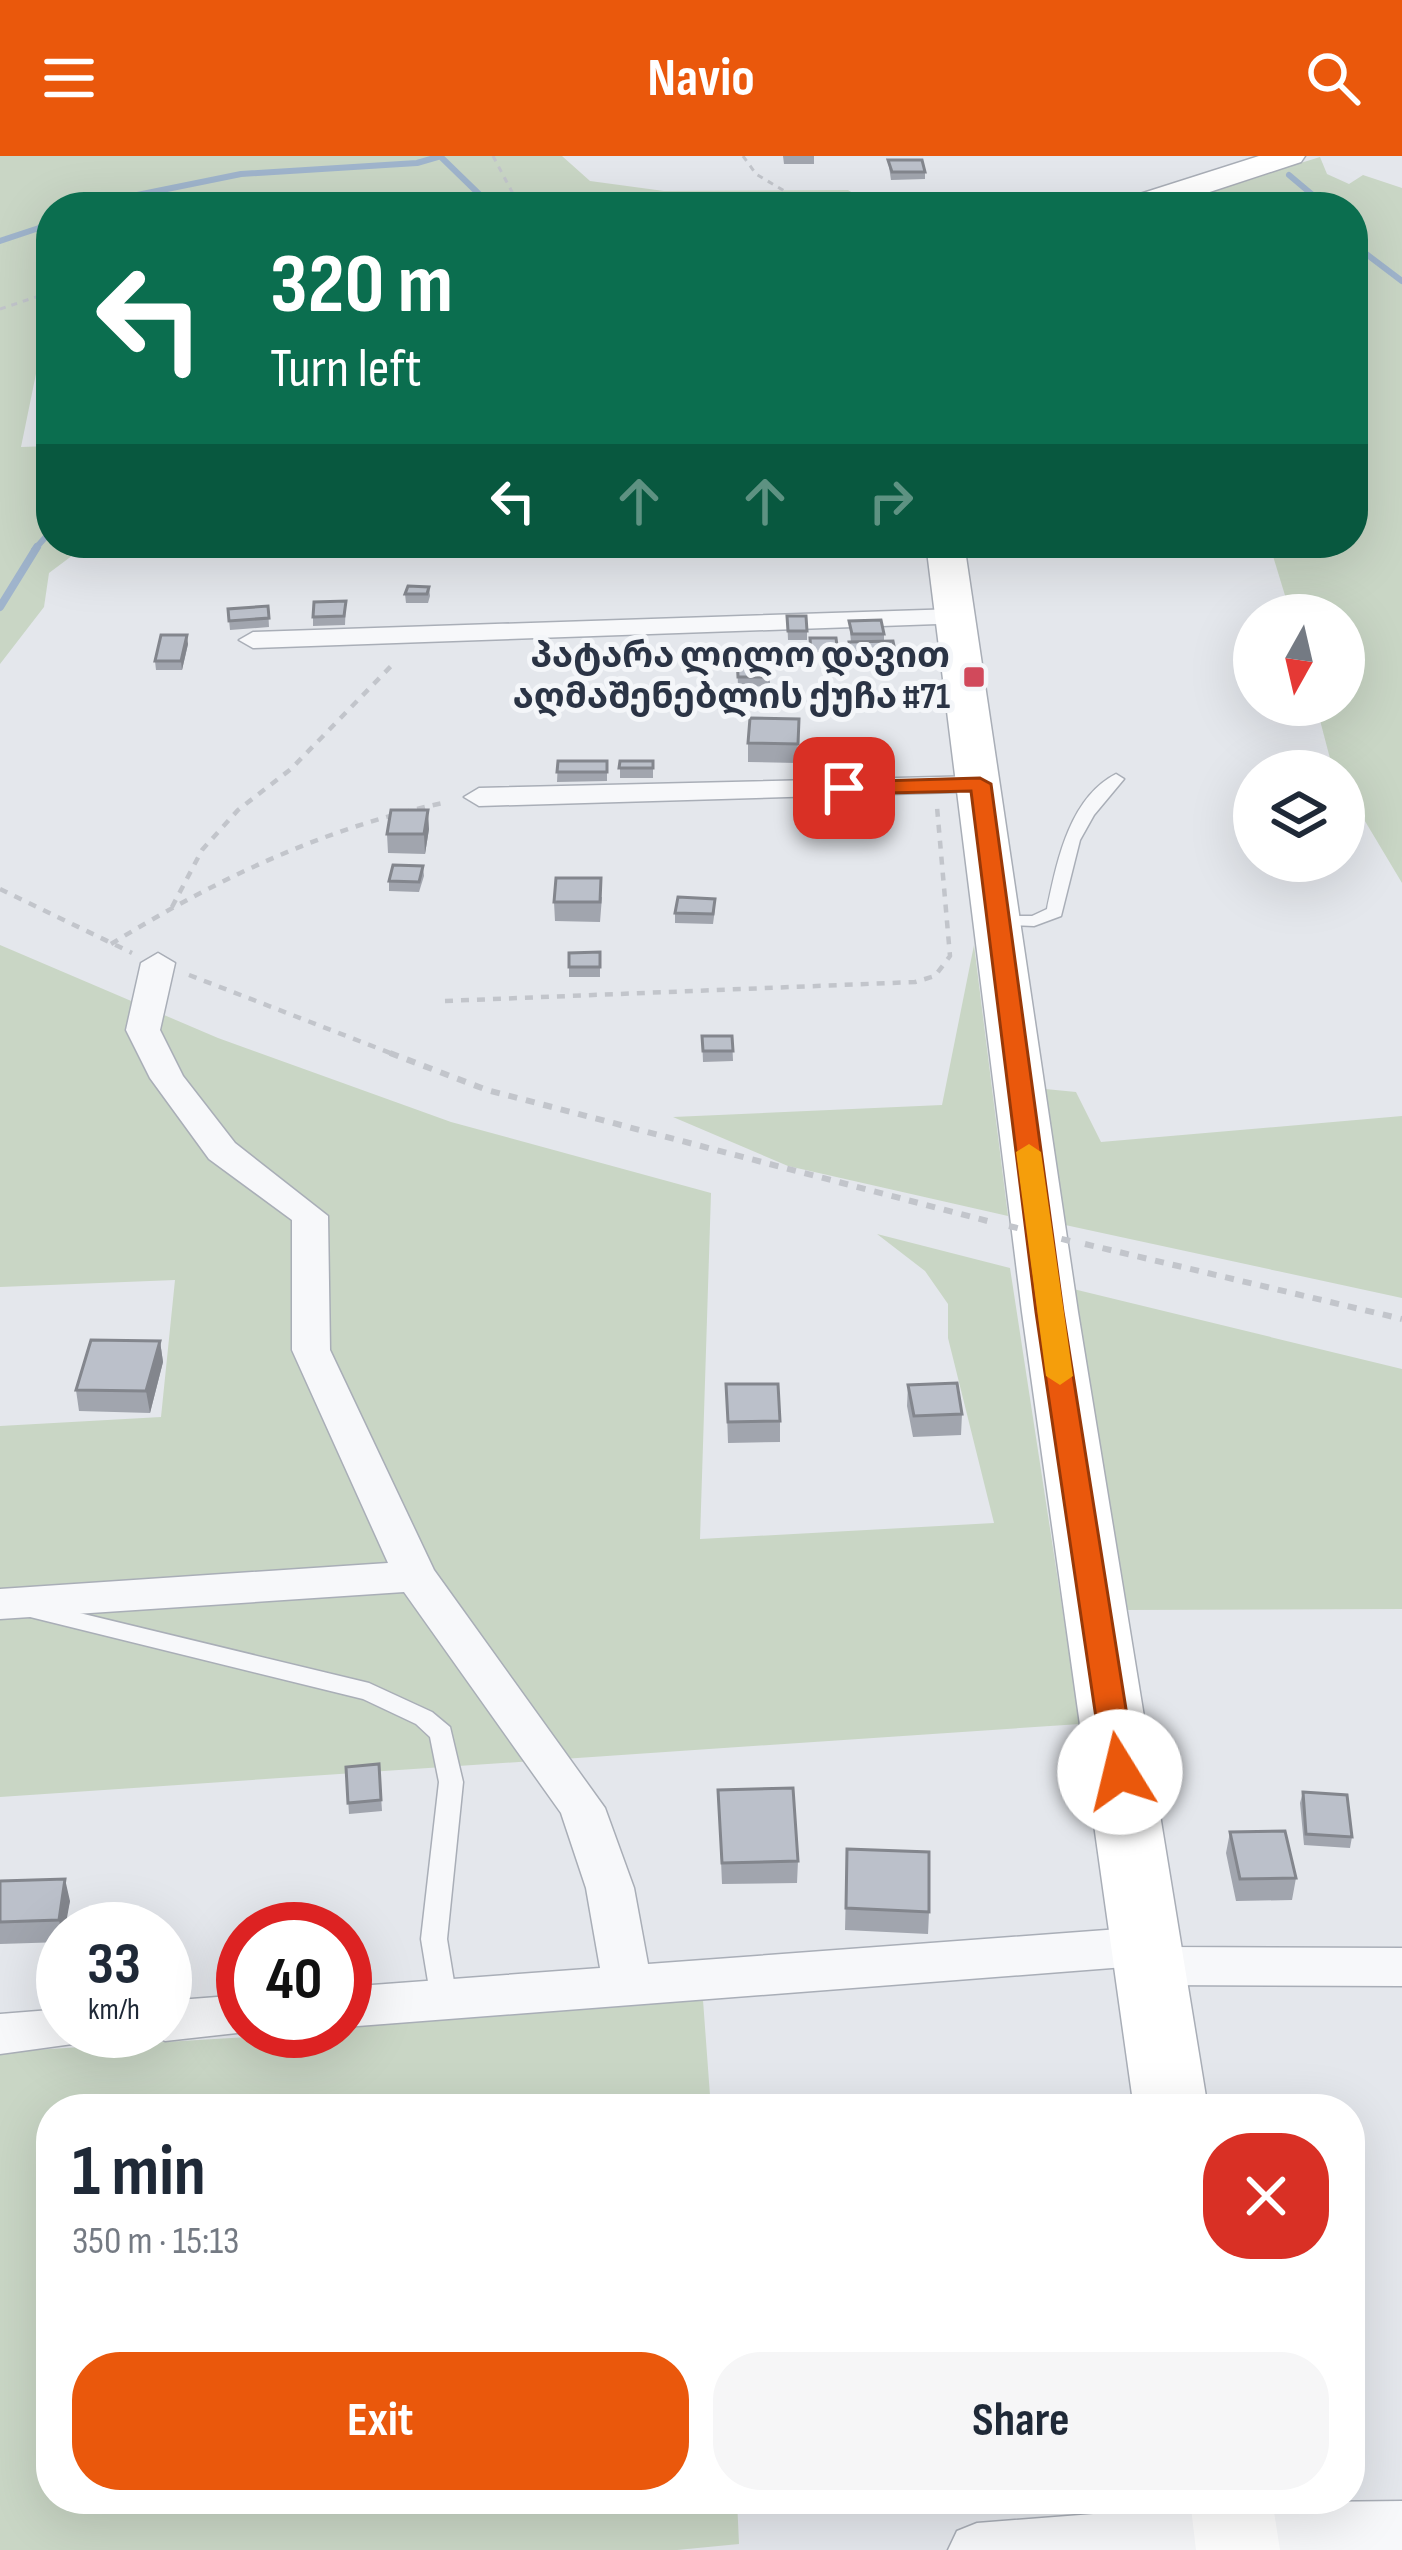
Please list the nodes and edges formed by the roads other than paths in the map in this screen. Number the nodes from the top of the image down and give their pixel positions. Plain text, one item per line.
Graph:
1 (1290, 156) edge
2 (1178, 192) edge
3 (947, 558) edge
4 (956, 616) junction
5 (253, 640) dead end
6 (1116, 779) dead end
7 (958, 785) junction
8 (479, 797) road end
9 (998, 920) junction
10 (158, 962) road end
11 (415, 1576) junction
12 (3, 1604) edge
13 (1148, 1956) junction
14 (1402, 1967) edge
15 (628, 1986) junction
16 (444, 2000) junction
17 (372, 2006) edge
18 (36, 2032) edge
19 (0, 2034) edge
20 (1169, 2094) edge
21 (1235, 2526) edge
22 (1402, 2528) edge
23 (977, 2550) edge

1 - 2 street
3 - 4 street
4 - 5 street
4 - 7 street
6 - 9 lane
7 - 8 street
7 - 9 street
9 - 13 street
10 - 11 street
11 - 12 street
11 - 15 street
12 - 16 lane
13 - 14 street
13 - 15 street
13 - 20 street
15 - 16 street
16 - 17 street
18 - 19 street
21 - 22 street
21 - 23 street

